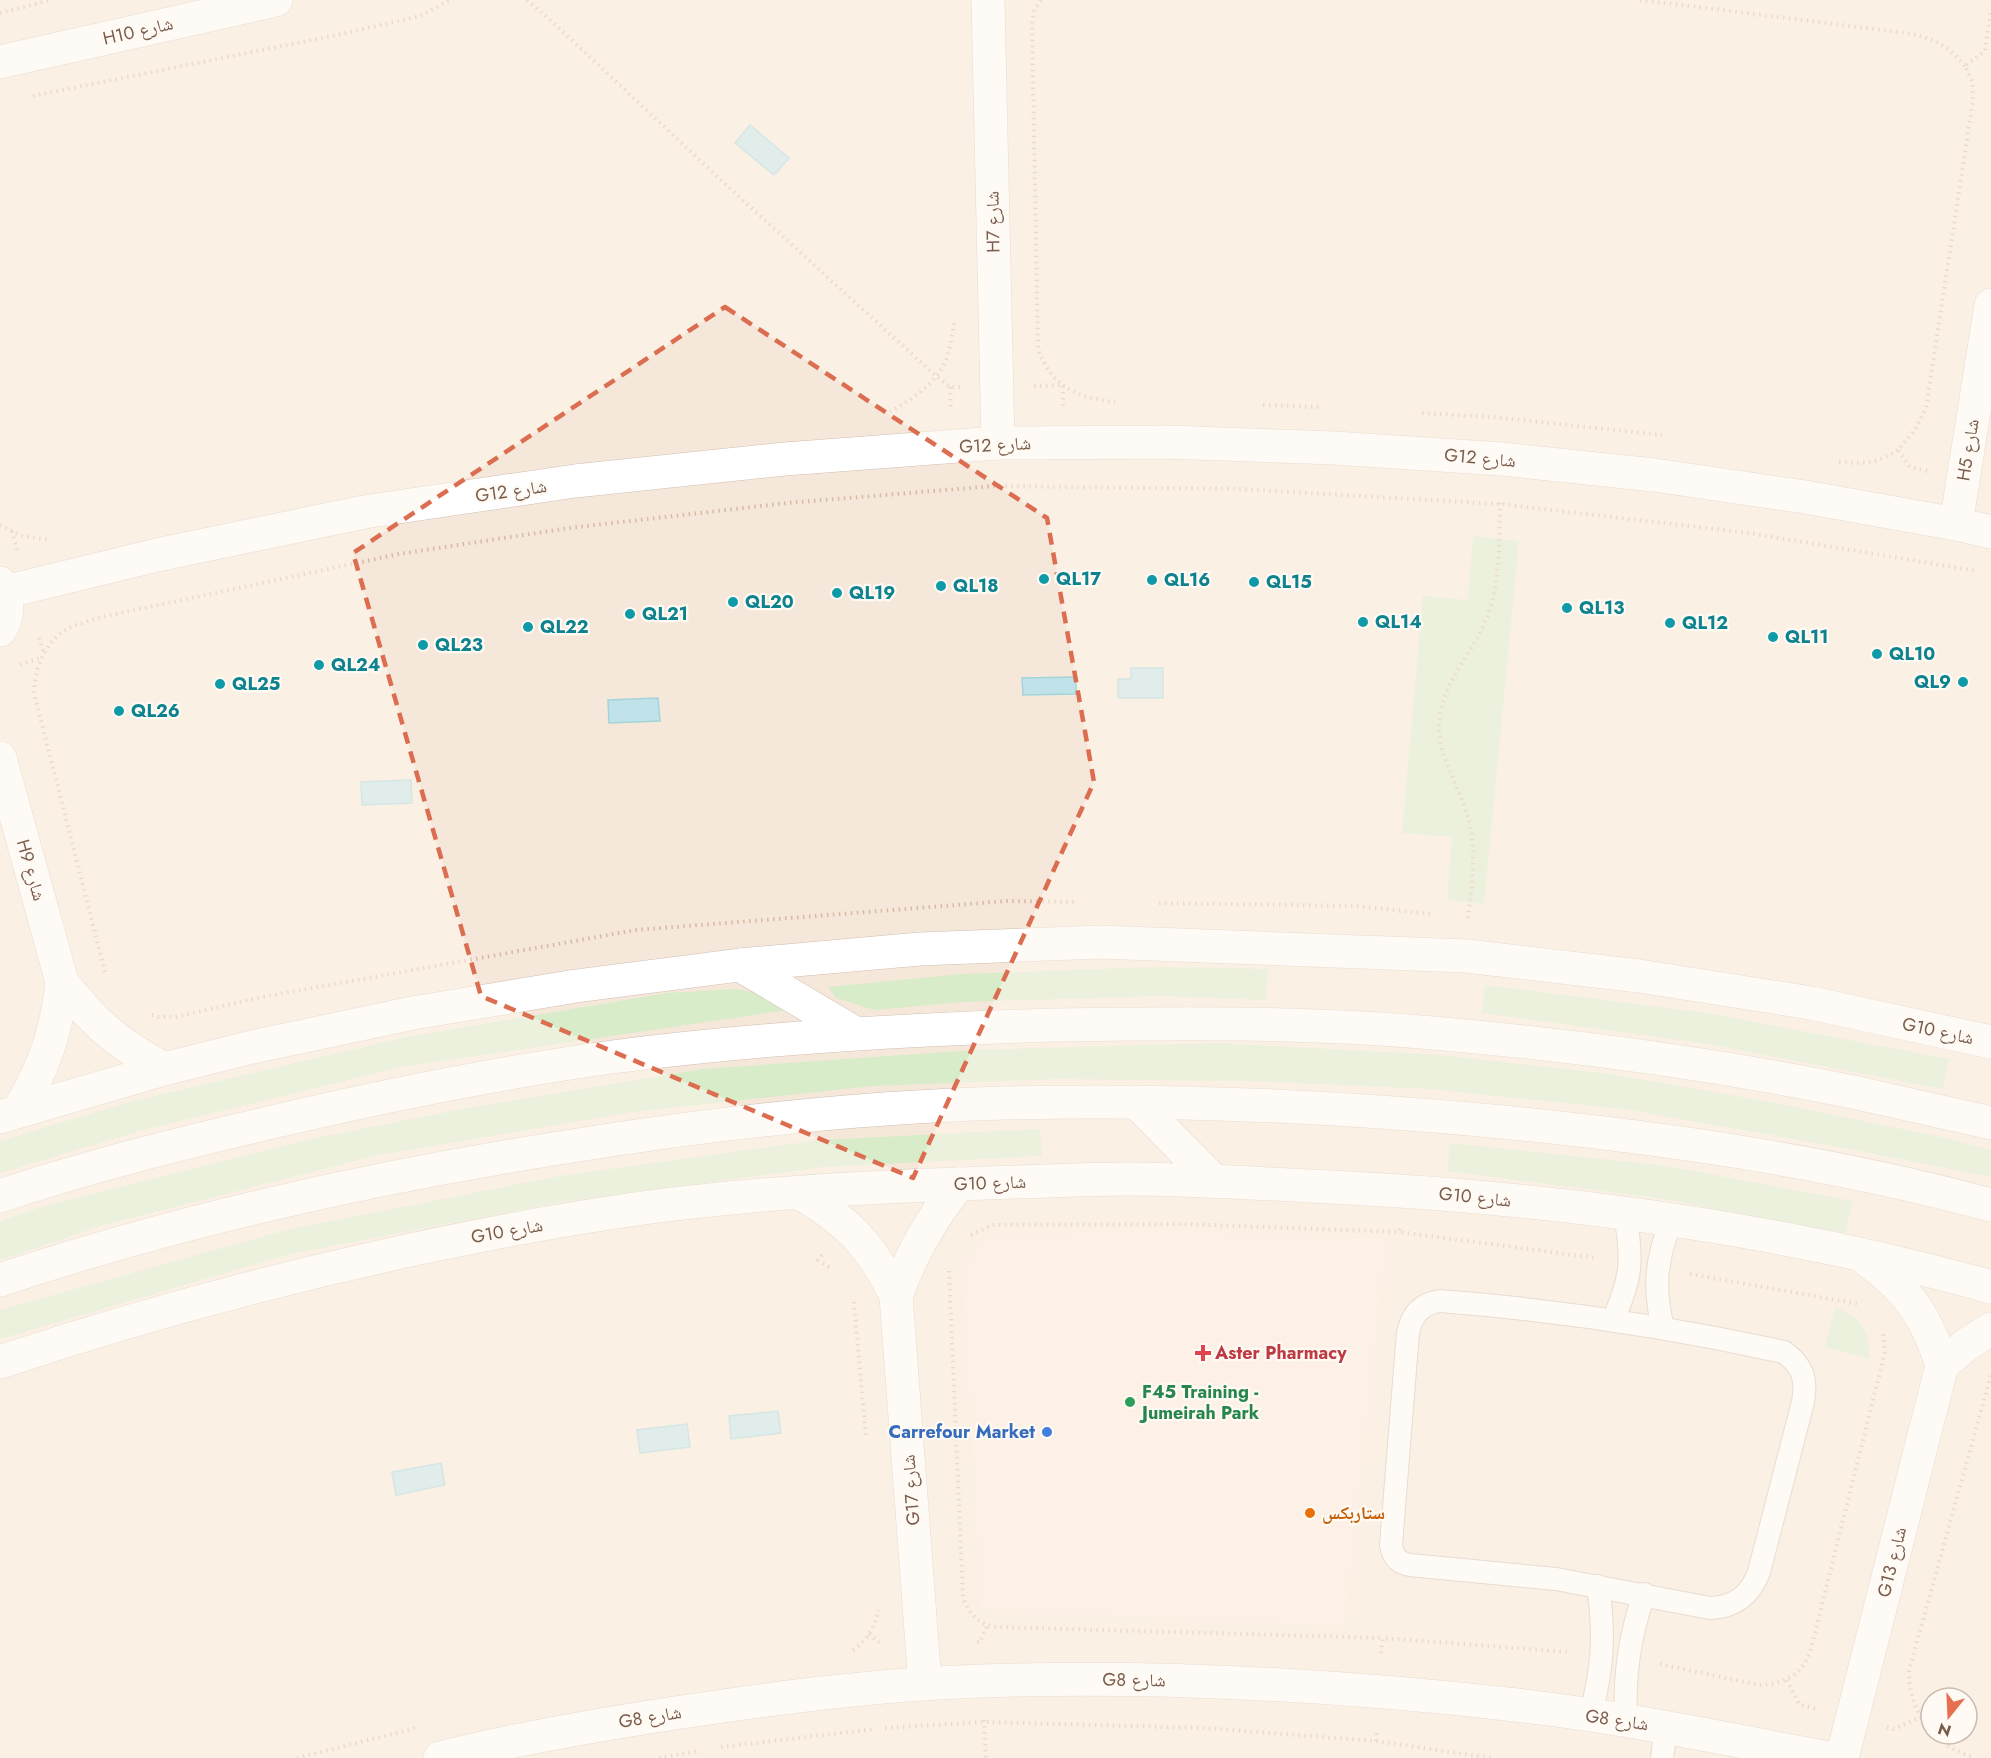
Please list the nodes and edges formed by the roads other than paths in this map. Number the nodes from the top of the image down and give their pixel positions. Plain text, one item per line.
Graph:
1 (276, 0) edge
2 (988, 0) edge
3 (0, 62) edge
4 (1991, 305) edge
5 (998, 443) junction
6 (1956, 524) junction
7 (1991, 532) edge
8 (2, 587) edge
9 (0, 630) edge
10 (0, 758) edge
11 (740, 965) junction
12 (62, 982) junction
13 (855, 1034) junction
14 (1991, 1042) edge
15 (164, 1069) junction
16 (1136, 1102) junction
17 (9, 1114) edge
18 (1991, 1123) edge
19 (1214, 1181) junction
20 (959, 1184) junction
21 (798, 1192) junction
22 (0, 1196) edge
23 (1991, 1205) edge
24 (1625, 1214) junction
25 (1671, 1221) junction
26 (1861, 1255) junction
27 (0, 1280) edge
28 (1991, 1287) edge
29 (896, 1296) junction
30 (1613, 1320) junction
31 (1664, 1328) junction
32 (1991, 1329) edge
33 (0, 1362) edge
34 (1942, 1365) junction
35 (1598, 1586) junction
36 (1644, 1594) junction
37 (926, 1684) junction
38 (1590, 1716) junction
39 (1626, 1721) junction
40 (1664, 1743) edge
41 (440, 1758) edge
42 (1827, 1758) edge
43 (1842, 1758) edge

1 - 3 street, H10 شارع
2 - 5 street, H7 شارع
4 - 6 street, H5 شارع
5 - 6 street, G12 شارع
5 - 8 street, G12 شارع
6 - 7 street, G12 شارع
8 - 9 street
10 - 12 street, H9 شارع
11 - 13 street
11 - 14 street, G10 شارع
11 - 15 street, G10 شارع
12 - 15 street, H9 شارع
12 - 17 street, H9 شارع
13 - 18 street
13 - 22 street
15 - 17 street, G10 شارع
16 - 19 street
16 - 23 street
16 - 27 street
19 - 20 street, G10 شارع
19 - 24 street, G10 شارع
20 - 21 street, G10 شارع
20 - 29 street, G17 شارع
21 - 29 street, G17 شارع
21 - 33 street, G10 شارع
24 - 25 street, G10 شارع
24 - 30 lane
25 - 26 street, G10 شارع
25 - 31 lane
26 - 28 street, G10 شارع
26 - 34 street
29 - 37 street, G17 شارع
30 - 31 lane
30 - 35 lane
31 - 36 lane
32 - 34 street
34 - 43 street, G13 شارع
35 - 36 lane
35 - 38 lane
36 - 39 lane
37 - 38 street, G8 شارع
37 - 41 street, G8 شارع
38 - 39 street, G8 شارع
39 - 40 street, G8 شارع
40 - 42 street, G8 شارع

